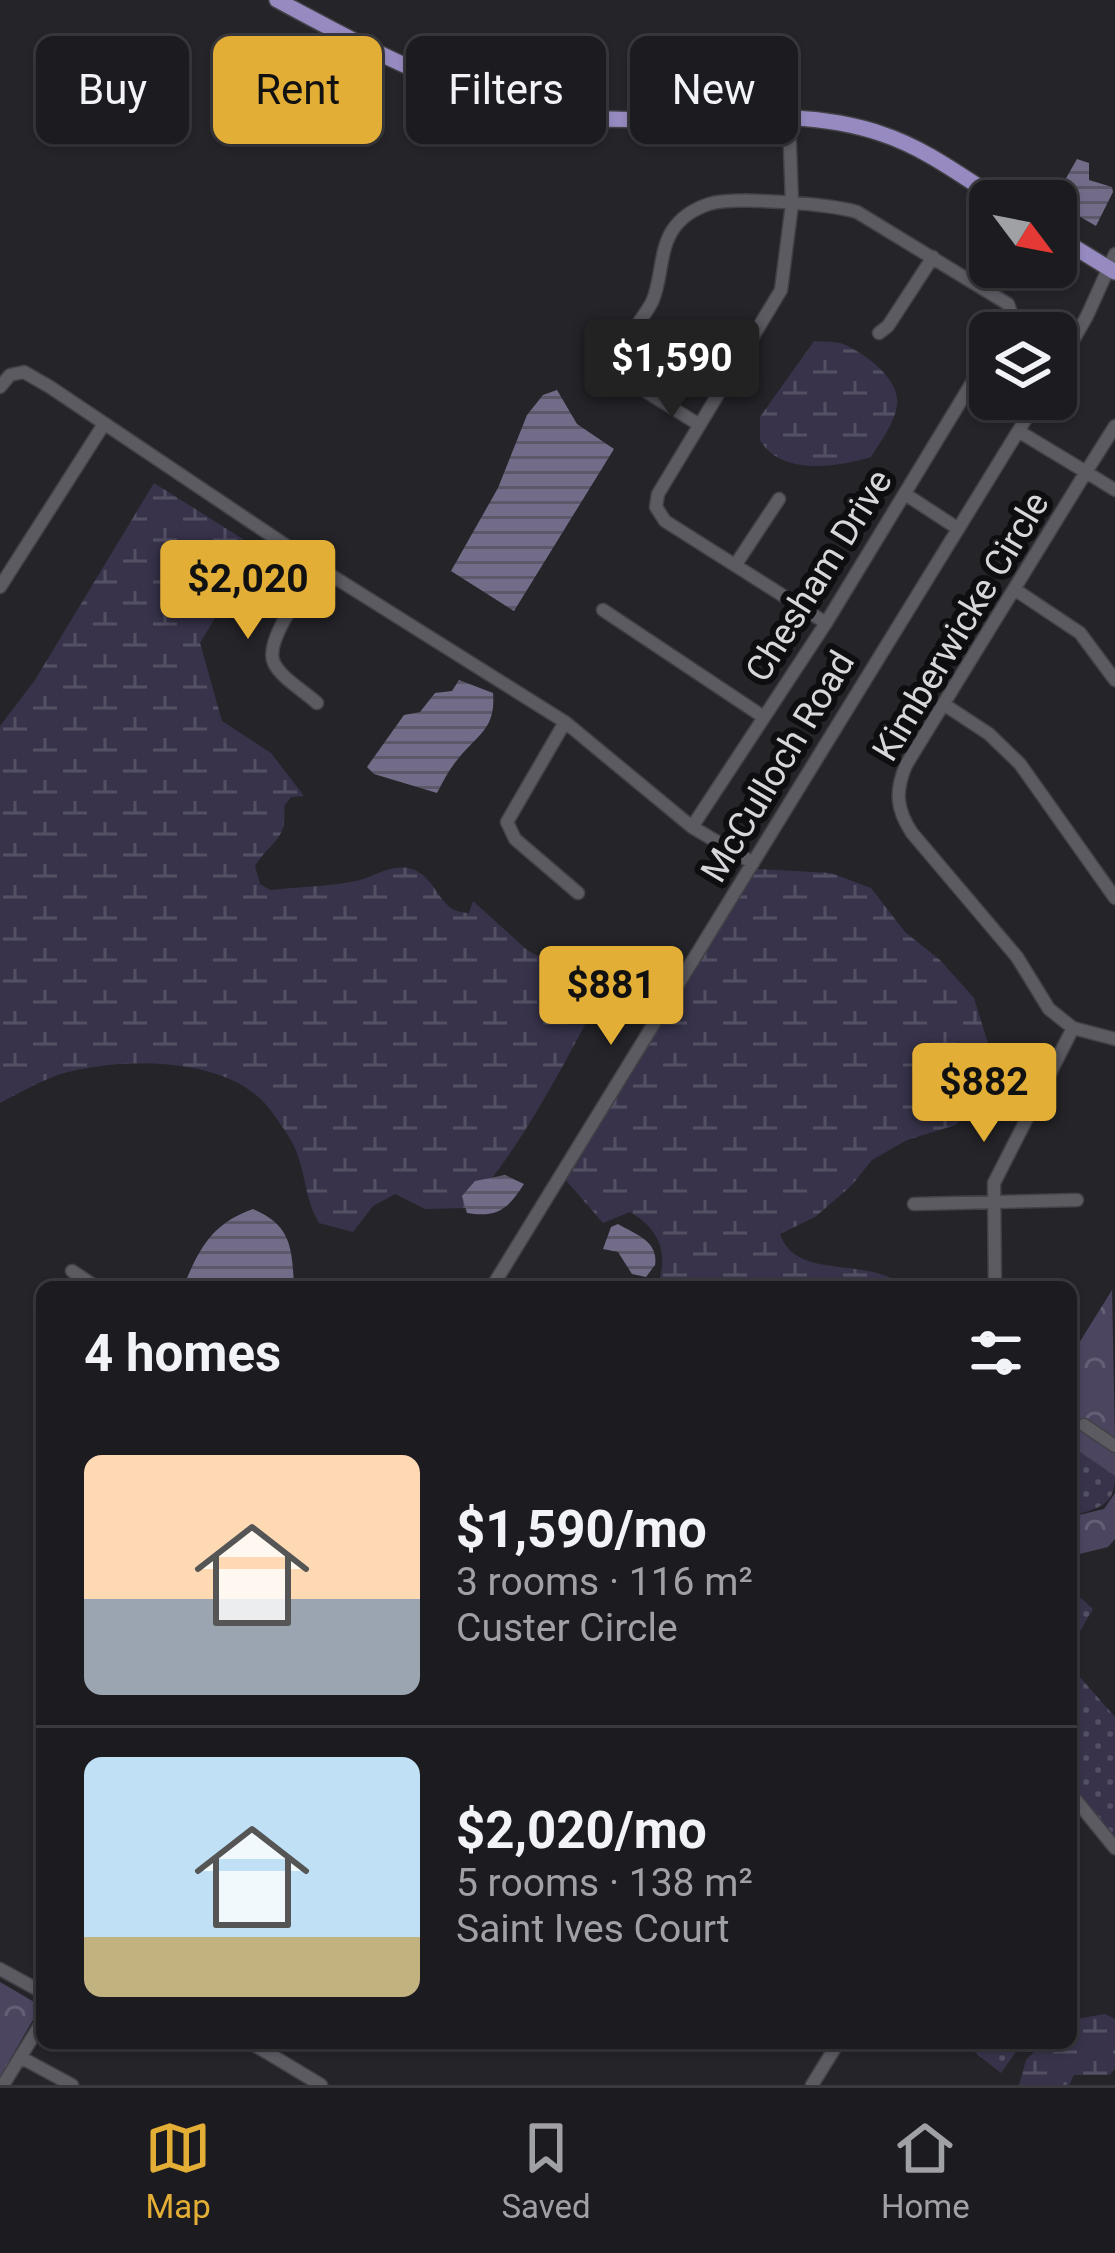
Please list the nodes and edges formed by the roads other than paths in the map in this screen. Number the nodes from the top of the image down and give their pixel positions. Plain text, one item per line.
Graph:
1 (277, 0) edge
2 (630, 119) edge
3 (798, 121) edge
4 (790, 144) edge
5 (969, 181) edge
6 (792, 204) junction
7 (1077, 246) edge
8 (933, 257) junction
9 (1113, 264) edge
10 (1011, 312) edge
11 (1077, 331) edge
12 (879, 333) dead end
13 (0, 387) edge
14 (969, 388) edge
15 (1025, 420) edge
16 (104, 424) junction
17 (698, 424) junction
18 (1115, 426) edge
19 (1018, 431) junction
20 (1086, 472) junction
21 (1115, 490) edge
22 (905, 494) junction
23 (779, 500) dead end
24 (957, 528) junction
25 (736, 564) junction
26 (318, 567) junction
27 (0, 586) edge
28 (1014, 589) junction
29 (603, 610) dead end
30 (826, 623) junction
31 (1115, 680) edge
32 (317, 703) dead end
33 (945, 705) junction
34 (762, 716) junction
35 (566, 722) junction
36 (692, 826) junction
37 (753, 863) junction
38 (578, 893) dead end
39 (1115, 898) edge
40 (1073, 1028) junction
41 (1115, 1039) edge
42 (1077, 1200) dead end
43 (993, 1203) junction
44 (914, 1204) dead end
45 (72, 1271) dead end
46 (87, 1281) edge
47 (496, 1281) edge
48 (995, 1281) edge
49 (1084, 1425) dead end
50 (1115, 1446) edge
51 (1077, 1801) edge
52 (1115, 1848) edge
53 (0, 1969) edge
54 (36, 1989) edge
55 (36, 2032) edge
56 (261, 2049) edge
57 (834, 2049) edge
58 (20, 2057) junction
59 (3, 2085) edge
60 (72, 2085) edge
61 (321, 2085) edge
62 (812, 2085) edge

1 - 2 main road
3 - 5 main road
4 - 6 street
6 - 8 street
6 - 17 street
6 - 17 street
7 - 9 main road
8 - 10 street
8 - 12 street
9 - 11 street
13 - 16 street
14 - 22 street, Chesham Drive
15 - 19 street, McCulloch Road
16 - 26 street
16 - 27 street
17 - 25 street
18 - 20 street
19 - 20 street
19 - 24 street, McCulloch Road
20 - 21 street, Kimberwicke Circle
20 - 28 street, Kimberwicke Circle
22 - 24 street
22 - 30 street, Chesham Drive
23 - 25 street
24 - 37 street, McCulloch Road
25 - 30 street
26 - 32 street
26 - 35 street
28 - 31 street
28 - 33 street, Kimberwicke Circle
29 - 34 street
30 - 34 street, Chesham Drive
33 - 39 street
33 - 40 street, Kimberwicke Circle
34 - 36 street, Chesham Drive
35 - 36 street
35 - 38 street
36 - 37 street
37 - 47 street, McCulloch Road
40 - 41 street
40 - 43 street
42 - 43 street
43 - 44 street
43 - 48 street
45 - 46 street
49 - 50 street
51 - 52 street
53 - 54 street
55 - 58 street
56 - 61 street
57 - 62 street
58 - 59 street
58 - 60 street

